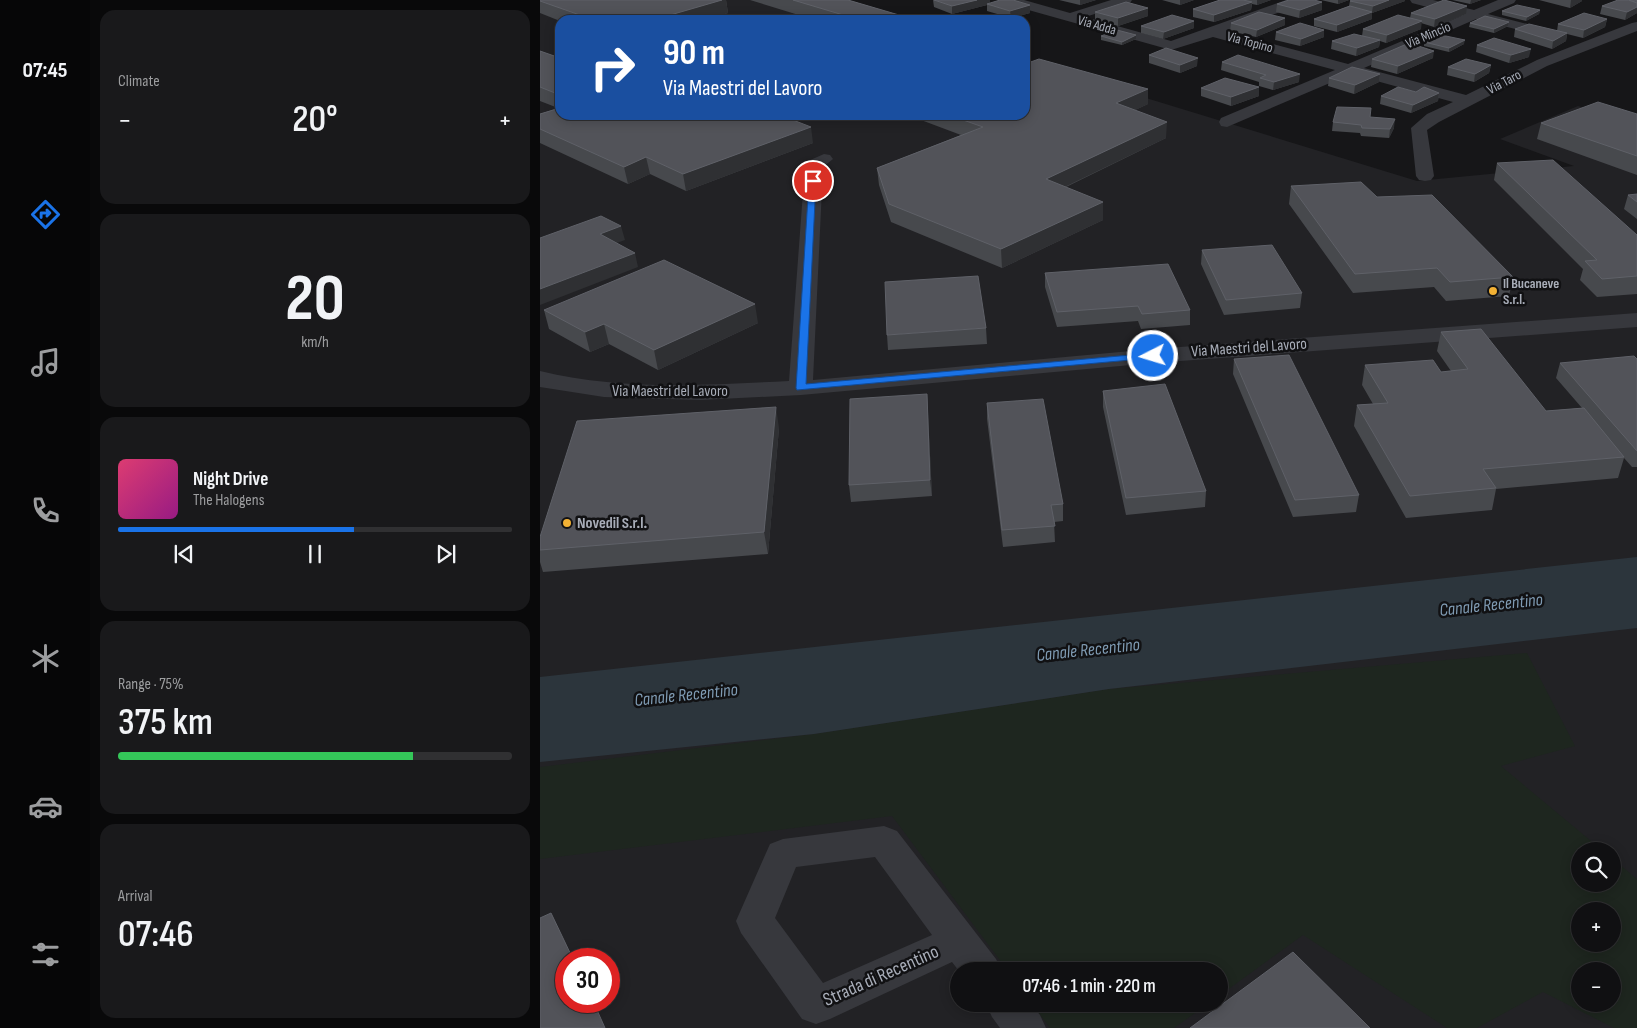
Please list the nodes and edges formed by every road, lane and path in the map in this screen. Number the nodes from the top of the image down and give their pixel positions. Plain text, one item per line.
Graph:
1 (1009, 0) edge
2 (1125, 0) edge
3 (1299, 0) edge
4 (1416, 0) edge
5 (1509, 0) edge
6 (1476, 14) junction
7 (1072, 18) junction
8 (1637, 26) edge
9 (1212, 32) junction
10 (1589, 44) junction
11 (1348, 69) junction
12 (1469, 101) junction
13 (1227, 122) dead end
14 (824, 159) dead end
15 (1425, 176) dead end
16 (1637, 320) edge
17 (540, 378) edge
18 (801, 388) junction
19 (959, 941) junction
20 (975, 962) edge
21 (1012, 1012) edge
22 (1025, 1028) edge

1 - 7 street, Via Adda
2 - 7 street
3 - 9 street, Via Topino
4 - 6 street
5 - 6 street, Via Mincio
6 - 10 street
6 - 11 street, Via Mincio
7 - 9 street, Via Adda
8 - 10 street, Via Taro
9 - 11 street, Via Topino
10 - 12 street, Via Taro
11 - 12 street
11 - 13 street, Via Mincio
12 - 15 street, Via Taro
14 - 18 street
16 - 18 street, Via Maestri del Lavoro
17 - 18 street, Via Maestri del Lavoro
19 - 19 street, Strada di Recentino
19 - 20 street, Strada di Recentino
21 - 22 street

